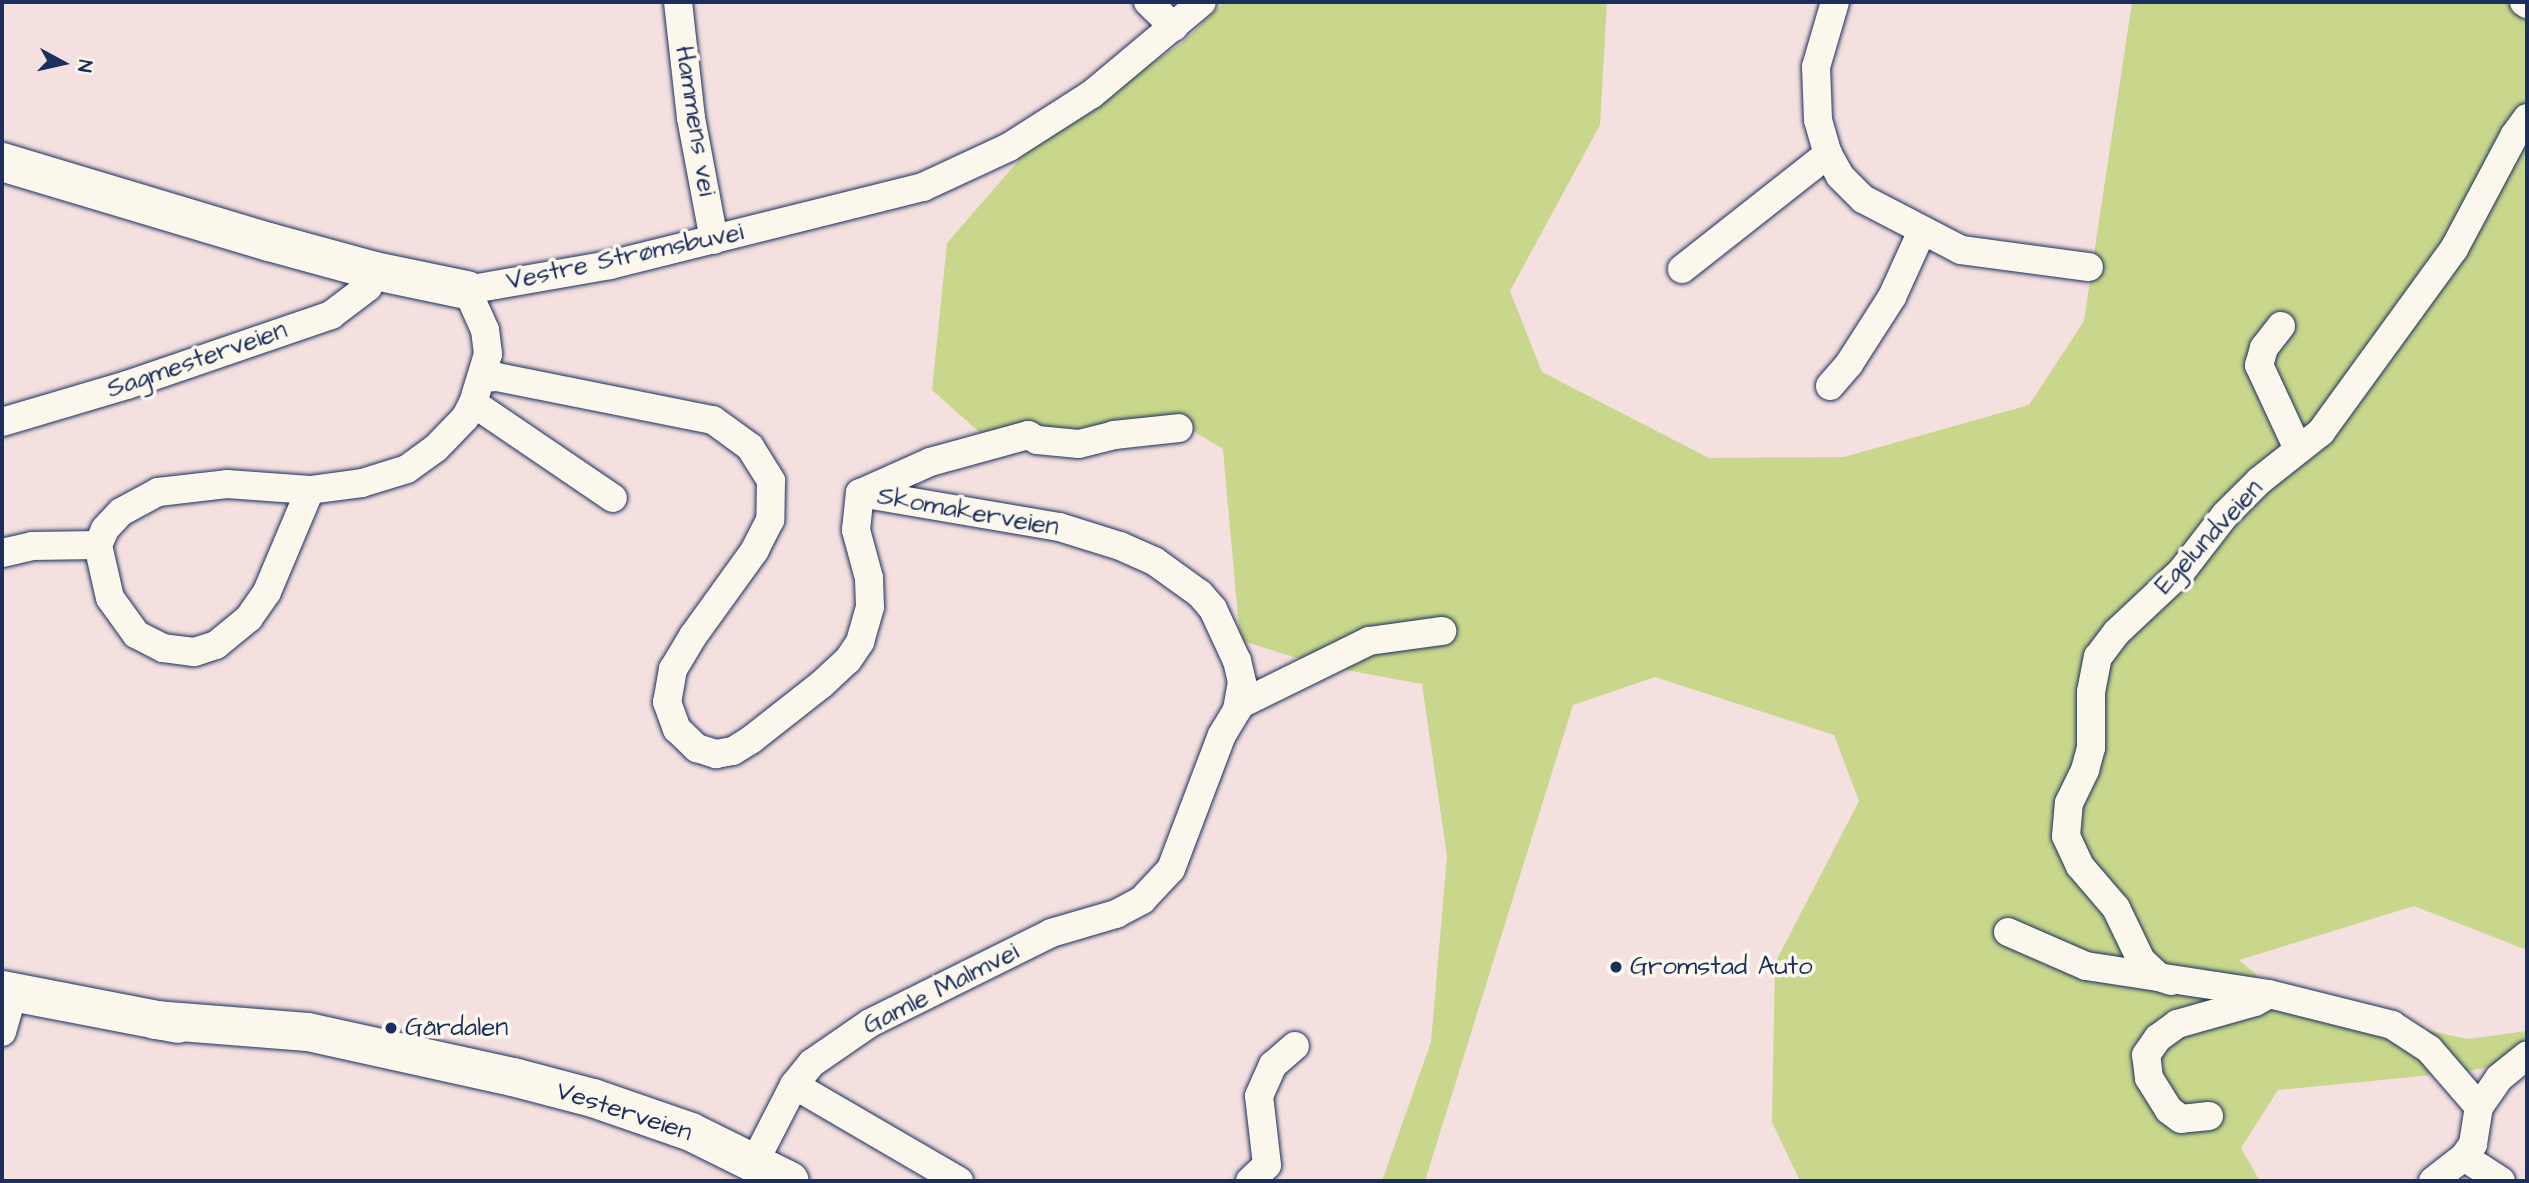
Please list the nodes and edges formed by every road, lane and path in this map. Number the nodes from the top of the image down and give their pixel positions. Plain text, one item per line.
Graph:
1 (678, 2) edge
2 (1148, 2) edge
3 (1202, 2) edge
4 (1835, 2) edge
5 (1174, 27) junction
6 (2527, 118) edge
7 (1828, 154) junction
8 (2, 162) edge
9 (1922, 231) junction
10 (715, 240) junction
11 (2090, 267) dead end
12 (1682, 269) dead end
13 (375, 271) junction
14 (467, 290) junction
15 (2281, 326) dead end
16 (1830, 386) dead end
17 (478, 390) junction
18 (2, 422) edge
19 (1180, 428) dead end
20 (2298, 449) junction
21 (310, 490) junction
22 (860, 493) junction
23 (613, 498) dead end
24 (98, 545) junction
25 (2, 553) edge
26 (1441, 631) dead end
27 (1237, 710) junction
28 (1171, 869) joint
29 (2008, 932) dead end
30 (2171, 981) junction
31 (7, 991) edge
32 (2269, 994) junction
33 (2, 1032) edge
34 (1295, 1045) dead end
35 (2527, 1055) edge
36 (794, 1085) junction
37 (2479, 1107) junction
38 (2209, 1116) dead end
39 (2464, 1157) junction
40 (755, 1161) junction
41 (790, 1181) edge
42 (959, 1181) edge
43 (1250, 1181) edge
44 (2432, 1181) edge
45 (2501, 1181) edge

1 - 10 street, Hammens vei
2 - 5 street
3 - 5 street, Vestre Strømsbuvei
4 - 7 street
5 - 10 street, Vestre Strømsbuvei
6 - 20 street, Egelundveien
7 - 9 street
7 - 12 street
8 - 13 main road, Vestre Strømsbuvei
9 - 11 street
9 - 16 street
10 - 14 street, Vestre Strømsbuvei
13 - 14 main road, Vestre Strømsbuvei
13 - 18 street, Sagmesterveien
14 - 17 street
15 - 20 street
17 - 21 street
17 - 22 street, Skomakerveien
17 - 23 street
19 - 22 street
20 - 30 street, Egelundveien
21 - 24 street
21 - 24 street
22 - 27 street, Skomakerveien
24 - 25 street
26 - 27 street
27 - 28 street, Skomakerveien
28 - 36 street, Gamle Malmvei
29 - 30 street
30 - 32 street
31 - 33 street
31 - 40 main road, Vesterveien
32 - 37 street
32 - 38 street
34 - 43 street
35 - 37 street
36 - 40 street, Gamle Malmvei
36 - 42 street
37 - 39 street
39 - 44 street
39 - 45 street
40 - 41 main road, Vesterveien

